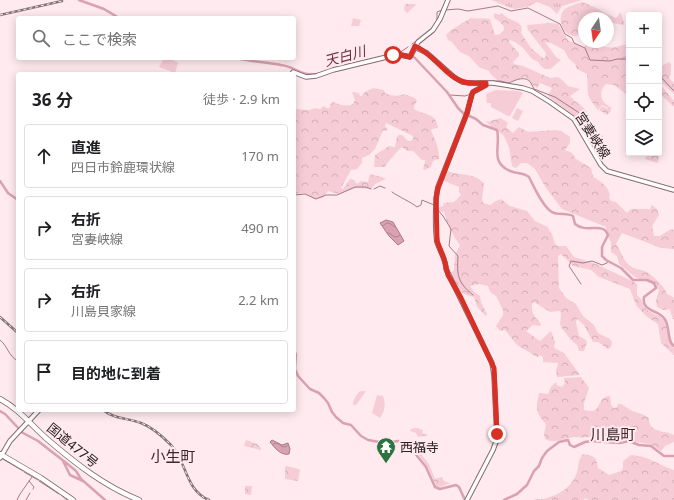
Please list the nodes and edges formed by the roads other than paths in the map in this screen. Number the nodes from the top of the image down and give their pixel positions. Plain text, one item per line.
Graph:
1 (448, 0) edge
2 (415, 46) junction
3 (296, 73) edge
4 (486, 83) junction
5 (674, 190) edge
6 (0, 399) edge
7 (16, 410) edge
8 (18, 412) edge
9 (37, 412) edge
10 (27, 422) junction
11 (0, 456) edge
12 (71, 500) edge
13 (139, 500) edge
14 (467, 500) edge

1 - 2 main road
2 - 3 main road
2 - 4 main road, 宮妻峡線
4 - 5 main road, 宮妻峡線
4 - 14 main road
6 - 7 highway, 国道477号
8 - 10 highway, 国道477号
9 - 10 main road
10 - 11 main road
10 - 13 highway, 国道477号
11 - 12 highway

